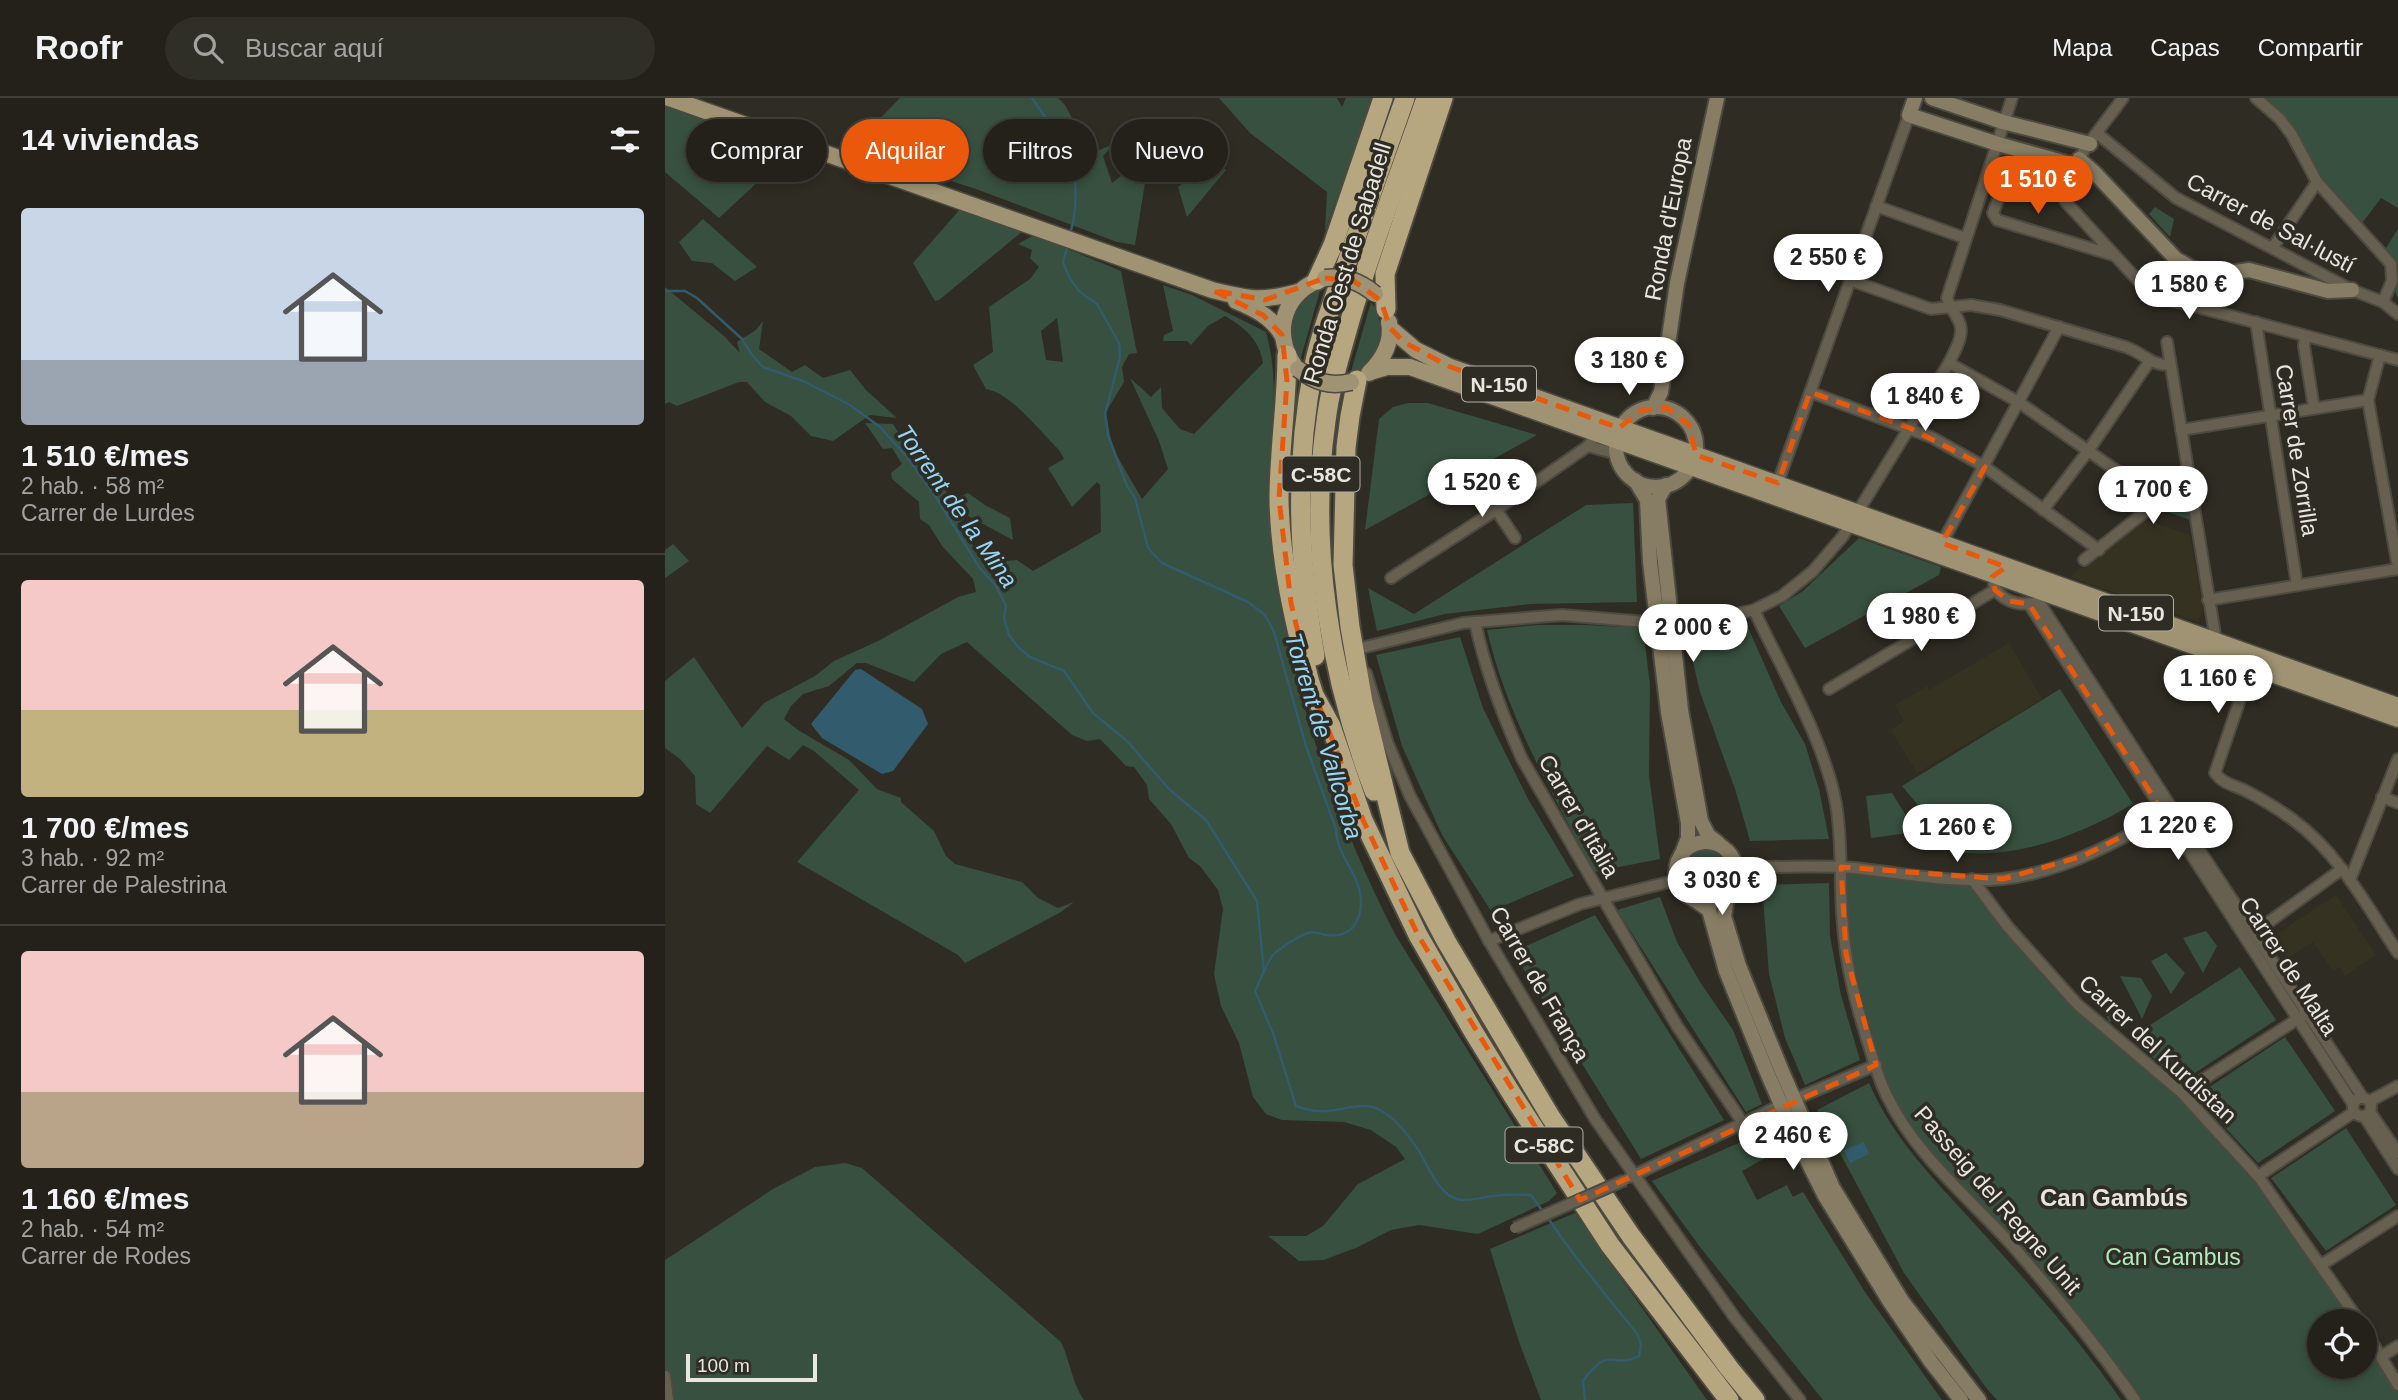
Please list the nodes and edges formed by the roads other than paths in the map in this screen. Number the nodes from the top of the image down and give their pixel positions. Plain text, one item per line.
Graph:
1 (669, 98) edge
2 (1384, 98) edge
3 (1405, 98) edge
4 (1426, 98) edge
5 (1443, 98) edge
6 (1717, 98) edge
7 (1915, 98) edge
8 (1932, 98) edge
9 (2012, 98) edge
10 (2123, 98) edge
11 (2256, 98) edge
12 (1909, 115) junction
13 (2003, 122) junction
14 (2094, 139) junction
15 (1998, 144) junction
16 (2077, 162) junction
17 (2318, 182) junction
18 (2064, 191) junction
19 (1876, 206) junction
20 (1965, 238) junction
21 (2273, 247) junction
22 (2116, 256) junction
23 (1321, 279) junction
24 (1850, 280) junction
25 (1212, 290) junction
26 (2352, 290) junction
27 (1298, 292) junction
28 (2383, 302) junction
29 (1950, 308) junction
30 (1384, 310) junction
31 (2398, 314) edge
32 (2256, 322) junction
33 (2059, 327) junction
34 (1282, 335) junction
35 (2305, 336) junction
36 (2167, 342) dead end
37 (2380, 355) junction
38 (2398, 360) edge
39 (1293, 362) junction
40 (2149, 362) junction
41 (1949, 363) junction
42 (2170, 365) junction
43 (1360, 378) junction
44 (1810, 392) junction
45 (2368, 400) junction
46 (2020, 403) junction
47 (1660, 408) junction
48 (2314, 408) junction
49 (2270, 415) junction
50 (1910, 428) junction
51 (2181, 429) junction
52 (1619, 434) junction
53 (1592, 440) junction
54 (2088, 451) junction
55 (1693, 460) junction
56 (1985, 467) junction
57 (2188, 478) junction
58 (1635, 480) junction
59 (1477, 481) dead end
60 (1667, 485) junction
61 (1776, 490) junction
62 (2156, 503) junction
63 (1496, 510) junction
64 (2043, 510) junction
65 (1854, 518) junction
66 (1515, 538) dead end
67 (1345, 543) junction
68 (1942, 543) junction
69 (2099, 550) junction
70 (2084, 560) dead end
71 (2398, 568) edge
72 (1998, 577) junction
73 (1391, 578) dead end
74 (2297, 585) junction
75 (2040, 595) junction
76 (2208, 600) junction
77 (1754, 610) junction
78 (1475, 622) junction
79 (1664, 623) junction
80 (2211, 623) junction
81 (2197, 634) junction
82 (2216, 641) junction
83 (1361, 648) junction
84 (2251, 667) junction
85 (1829, 689) dead end
86 (2398, 706) edge
87 (2398, 719) edge
88 (1331, 726) junction
89 (2398, 759) edge
90 (2382, 797) junction
91 (2398, 803) edge
92 (2169, 812) junction
93 (1717, 844) junction
94 (1401, 853) junction
95 (1681, 856) junction
96 (1737, 868) junction
97 (1841, 868) junction
98 (2342, 869) junction
99 (1972, 879) junction
100 (1677, 880) junction
101 (2350, 880) junction
102 (1728, 892) junction
103 (1601, 898) junction
104 (1692, 898) junction
105 (2255, 932) junction
106 (1489, 941) junction
107 (2398, 953) edge
108 (2302, 1016) junction
109 (1875, 1065) junction
110 (2398, 1086) edge
111 (2182, 1093) junction
112 (1788, 1103) junction
113 (2362, 1107) junction
114 (1743, 1123) junction
115 (2398, 1153) edge
116 (2398, 1169) edge
117 (2258, 1176) junction
118 (1629, 1177) junction
119 (2398, 1216) edge
120 (1515, 1228) dead end
121 (2321, 1265) junction
122 (2351, 1309) edge
123 (2398, 1346) edge
124 (2377, 1348) edge
125 (2382, 1356) junction
126 (665, 1376) edge
127 (2398, 1385) edge
128 (668, 1400) edge
129 (1729, 1400) edge
130 (1755, 1400) edge
131 (1800, 1400) edge
132 (1961, 1400) edge
133 (1979, 1400) edge
134 (2135, 1400) edge

1 - 25 main road
2 - 23 highway
3 - 88 highway, Ronda Oest de Sabadell / C-58C
4 - 94 highway, Ronda Oest de Sabadell / C-58C
5 - 30 highway
6 - 47 street, Ronda d'Europa
7 - 12 street
8 - 13 street
9 - 13 street
10 - 14 street
11 - 17 street
12 - 15 street
12 - 19 street
13 - 14 street
13 - 15 street
14 - 16 street
14 - 21 street, Carrer de Sal·lustí
15 - 16 street
15 - 20 street
16 - 18 street
16 - 26 street
17 - 21 street
17 - 28 street
18 - 22 street
18 - 22 street
19 - 20 street
19 - 24 street
20 - 29 street
21 - 26 street, Carrer de Sal·lustí
22 - 32 street
23 - 27 main road
23 - 30 main road, N-150, bridge
24 - 29 street
24 - 44 street
25 - 27 main road
25 - 34 main road
26 - 28 street, Carrer de Sal·lustí
27 - 34 main road
28 - 31 street, Carrer de Sal·lustí
29 - 33 street
29 - 41 street
30 - 43 main road
30 - 52 main road, N-150
32 - 35 street
32 - 49 street, Carrer de Zorrilla
33 - 40 street
33 - 46 street
34 - 39 main road
35 - 37 street
35 - 48 street
36 - 42 street
37 - 38 street
37 - 45 street
39 - 43 main road, N-150, bridge
39 - 88 highway
40 - 42 street
40 - 54 street
41 - 46 street
41 - 50 street
42 - 51 street
43 - 53 main road, N-150
43 - 67 highway
44 - 50 street
44 - 61 street
45 - 48 street
45 - 71 street
46 - 54 street
46 - 56 street
47 - 52 street
47 - 55 street
48 - 49 street
49 - 51 street
49 - 74 street, Carrer de Zorrilla
50 - 56 street
50 - 65 street
51 - 57 street
52 - 53 main road
52 - 53 street
52 - 55 main road, N-150
52 - 58 street
53 - 63 street
54 - 62 street
54 - 64 street
55 - 60 street
55 - 61 main road, N-150
56 - 64 street
56 - 68 street
57 - 62 street
57 - 76 street
58 - 60 street
58 - 79 street
59 - 63 street
60 - 79 street
61 - 65 main road, N-150
61 - 65 main road, N-150
62 - 69 street
63 - 66 street
63 - 73 street
64 - 69 street
65 - 68 main road, N-150
65 - 72 main road, N-150
65 - 77 street
67 - 83 street, Carrer de França
67 - 94 highway
68 - 72 main road, N-150
69 - 70 street
71 - 74 street
72 - 75 main road, N-150
72 - 85 street
74 - 76 street
75 - 81 main road, N-150
75 - 84 main road, N-150
75 - 92 street, Carrer de Malta
76 - 80 street
77 - 79 street
77 - 97 street, Passeig del Regne Unit
78 - 79 street
78 - 83 street
78 - 103 street, Carrer d'Itàlia
79 - 93 street
79 - 95 street
80 - 81 street
80 - 82 street
81 - 82 main road, N-150
82 - 86 main road, N-150
83 - 106 street, Carrer de França
84 - 87 main road, N-150
84 - 98 street
88 - 129 highway, C-58C
89 - 90 street
90 - 91 street
90 - 101 street
92 - 99 street
92 - 105 street, Carrer de Malta
92 - 108 street, Carrer de Malta
93 - 95 street
93 - 96 street
94 - 130 highway, C-58C
95 - 100 street
96 - 97 street
96 - 102 street
97 - 99 street
97 - 109 street, Passeig del Regne Unit
98 - 101 street
98 - 105 street
99 - 111 street, Carrer del Kurdistan
100 - 103 street
100 - 104 street
101 - 107 street
102 - 104 street
102 - 112 street
103 - 106 street
103 - 114 street, Carrer d'Itàlia
104 - 112 street
105 - 108 street, Carrer de Malta
106 - 118 street, Carrer de França
108 - 111 street
108 - 113 street, Carrer de Malta
109 - 112 street
109 - 134 street, Passeig del Regne Unit
110 - 113 street
111 - 117 street, Carrer del Kurdistan
112 - 114 street
112 - 132 street
112 - 133 street
113 - 115 street, Carrer de Malta
113 - 116 street, Carrer de Malta
113 - 117 street
114 - 118 street
117 - 121 street, Carrer del Kurdistan
118 - 120 street, bridge
118 - 131 street, Carrer de França
119 - 121 street
121 - 122 street, Carrer del Kurdistan
123 - 125 street
124 - 125 street
125 - 127 street
126 - 128 street

